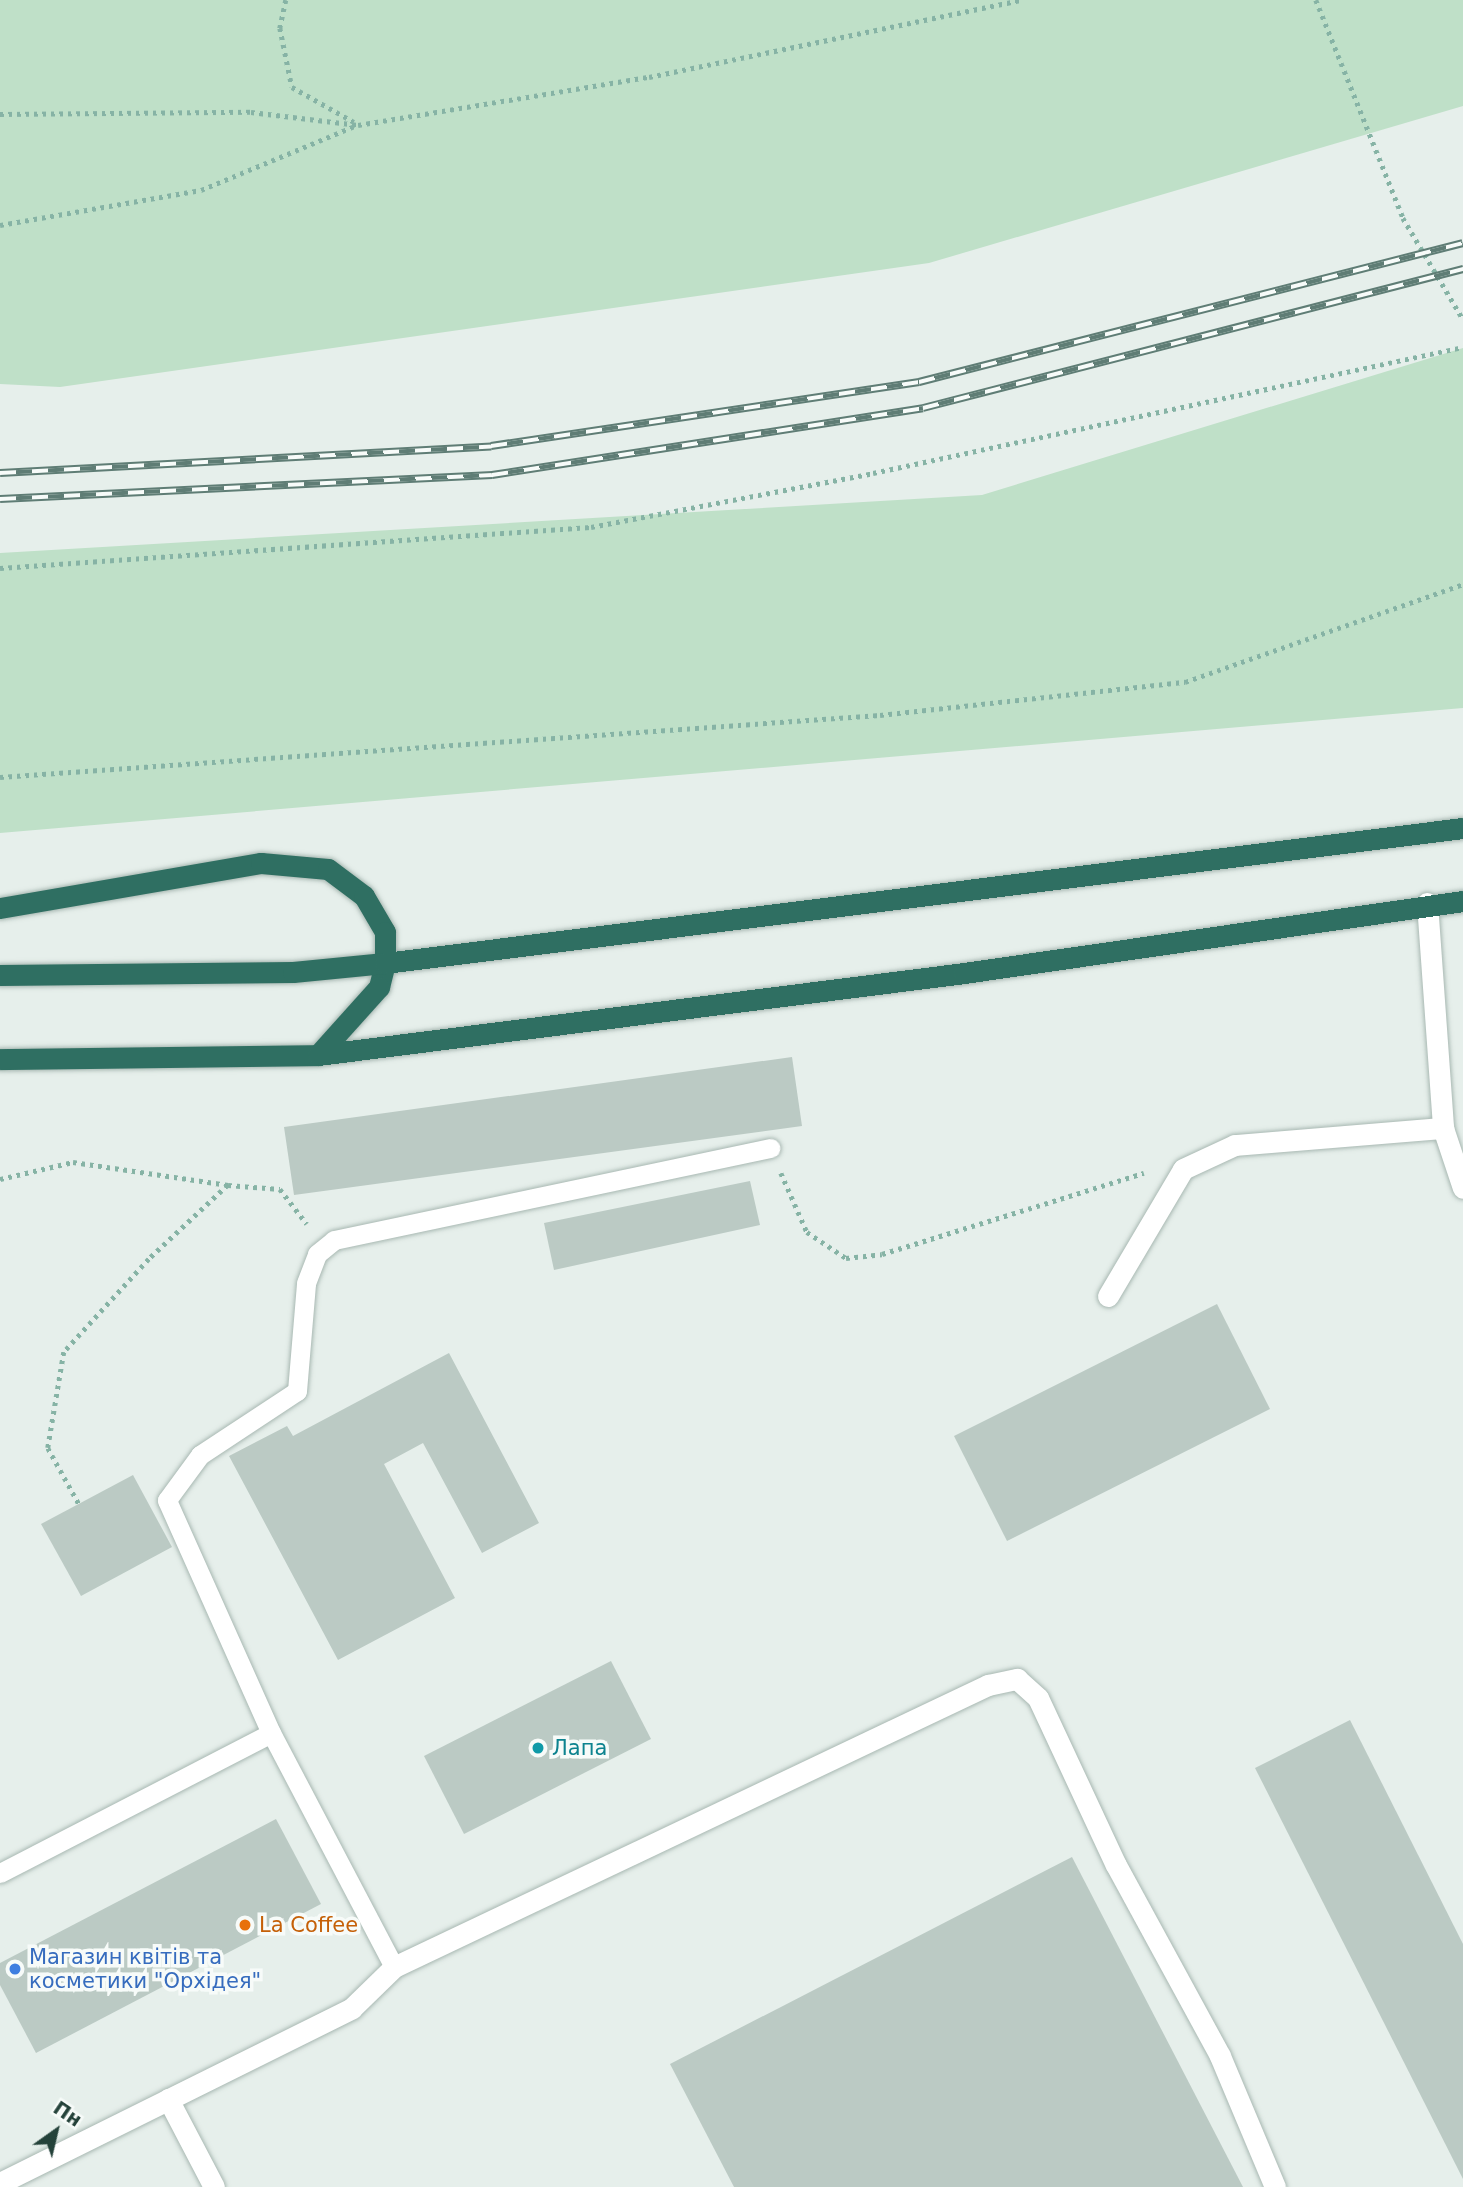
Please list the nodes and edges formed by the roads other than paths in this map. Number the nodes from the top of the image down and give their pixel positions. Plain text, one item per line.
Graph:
1 (1463, 828) edge
2 (1463, 901) edge
3 (1427, 903) junction
4 (0, 908) edge
5 (385, 963) junction
6 (0, 975) edge
7 (318, 1055) junction
8 (0, 1059) edge
9 (1443, 1128) junction
10 (770, 1148) road end
11 (1463, 1188) edge
12 (1108, 1296) dead end
13 (271, 1733) junction
14 (0, 1872) edge
15 (394, 1967) junction
16 (168, 2099) junction
17 (0, 2183) edge
18 (214, 2187) edge
19 (1275, 2187) edge

1 - 5 highway
2 - 3 highway
3 - 7 highway
3 - 9 street
4 - 5 highway
5 - 6 highway
5 - 7 highway
7 - 8 highway
9 - 11 street
9 - 12 street
10 - 13 lane
13 - 14 lane
13 - 15 lane
15 - 16 street
15 - 19 street
16 - 17 street
16 - 18 street

